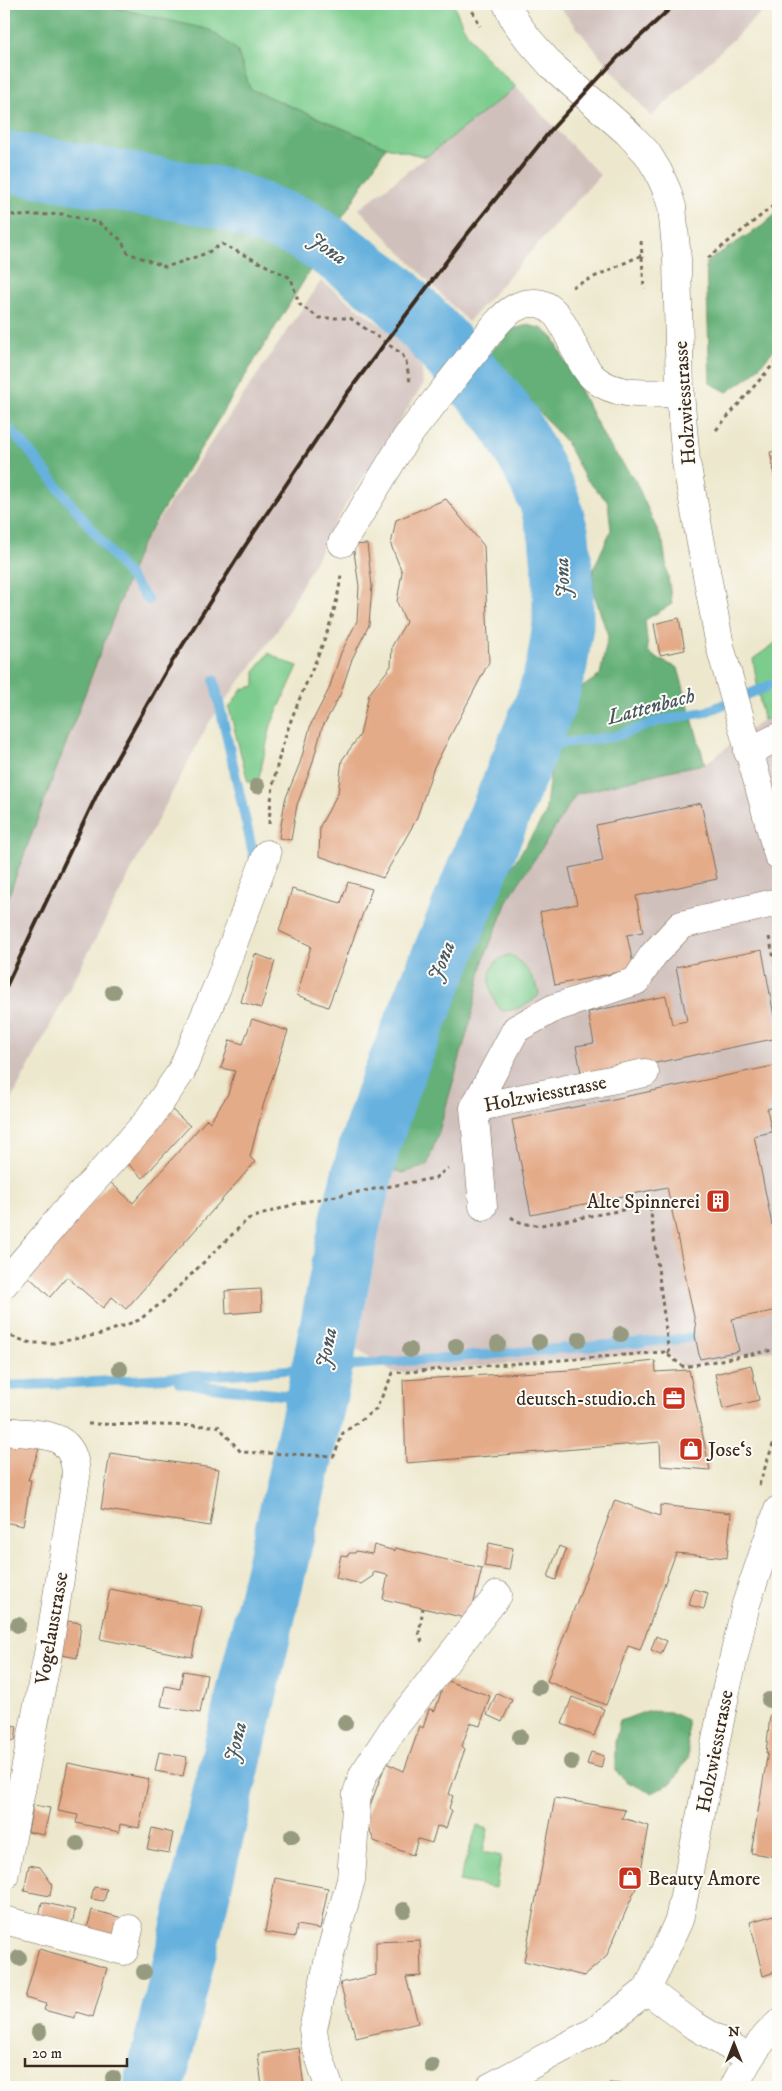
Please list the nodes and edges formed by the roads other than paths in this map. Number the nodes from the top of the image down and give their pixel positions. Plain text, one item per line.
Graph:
1 (507, 4) edge
2 (680, 393) junction
3 (342, 543) road end
4 (778, 737) edge
5 (748, 748) junction
6 (267, 854) road end
7 (778, 856) edge
8 (778, 902) edge
9 (645, 1073) dead end
10 (474, 1108) junction
11 (483, 1206) dead end
12 (4, 1284) edge
13 (4, 1431) edge
14 (778, 1510) edge
15 (498, 1596) dead end
16 (4, 1877) edge
17 (4, 1920) edge
18 (129, 1929) dead end
19 (647, 1990) junction
20 (778, 2024) edge
21 (749, 2058) junction
22 (329, 2087) edge
23 (490, 2087) edge
24 (734, 2087) edge

1 - 2 street, Holzwiesstrasse
2 - 3 street
2 - 5 street, Holzwiesstrasse
4 - 5 street
5 - 7 street, Holzwiesstrasse
6 - 12 street
8 - 10 street, Holzwiesstrasse
9 - 10 street, Holzwiesstrasse
10 - 11 street
13 - 16 street, Vogelaustrasse
14 - 19 street, Holzwiesstrasse
15 - 22 street
17 - 18 street
19 - 21 street
19 - 23 street
20 - 21 street
21 - 24 street

